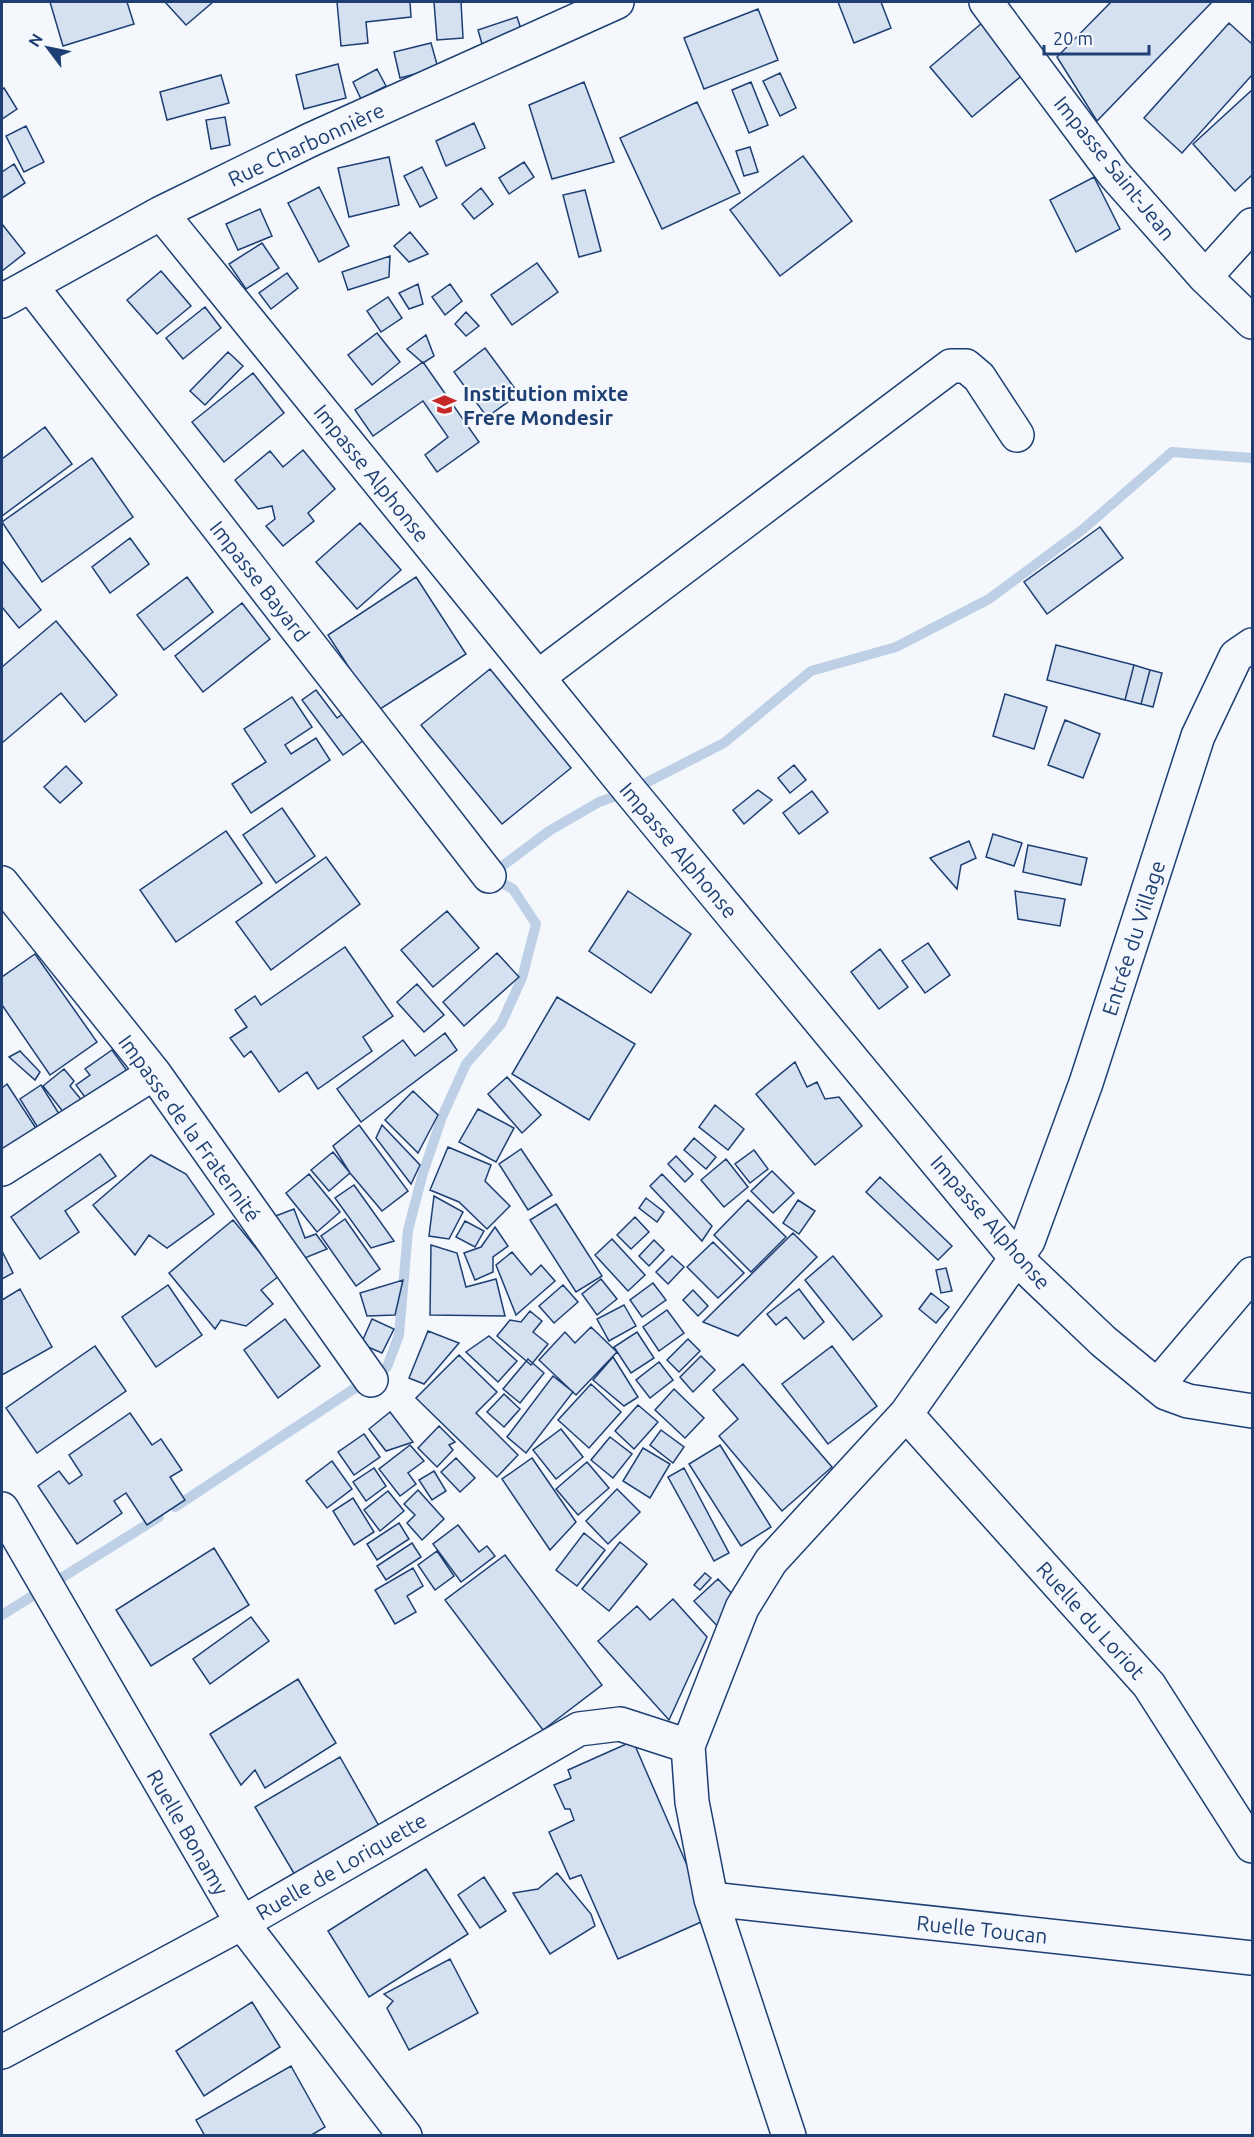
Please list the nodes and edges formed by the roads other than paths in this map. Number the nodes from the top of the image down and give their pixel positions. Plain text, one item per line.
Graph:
1 (617, 2) edge
2 (986, 2) edge
3 (161, 213) junction
4 (1252, 225) edge
5 (1205, 277) junction
6 (31, 286) junction
7 (2, 301) edge
8 (1252, 322) edge
9 (1017, 435) dead end
10 (1247, 661) edge
11 (538, 677) junction
12 (489, 876) dead end
13 (2, 883) edge
14 (154, 1073) junction
15 (2, 1168) edge
16 (1023, 1250) junction
17 (1252, 1274) edge
18 (371, 1380) dead end
19 (1157, 1386) junction
20 (1252, 1411) edge
21 (906, 1414) junction
22 (2, 1509) edge
23 (688, 1746) junction
24 (1252, 1846) edge
25 (711, 1899) junction
26 (242, 1923) junction
27 (1252, 1958) edge
28 (2, 2052) edge
29 (405, 2136) edge
30 (789, 2136) edge

1 - 3 street, Rue Charbonnière
2 - 5 street, Impasse Saint-Jean
3 - 6 street, Rue Charbonnière
3 - 11 street, Impasse Alphonse
4 - 5 street
5 - 8 street, Impasse Saint-Jean
6 - 7 street, Rue Charbonnière
6 - 12 street, Impasse Bayard
9 - 11 street
10 - 16 street, Entrée du Village
11 - 16 street, Impasse Alphonse
13 - 14 street, Impasse de la Fraternité
14 - 15 street
14 - 18 street, Impasse de la Fraternité
16 - 19 street, Impasse Alphonse
16 - 21 street, Entrée du Village
17 - 19 street
19 - 20 street, Impasse Alphonse
21 - 23 street, Entrée du Village
21 - 24 street, Ruelle du Loriot
22 - 26 street, Ruelle Bonamy
23 - 25 street
23 - 26 street, Ruelle de Loriquette
25 - 27 street, Ruelle Toucan
25 - 30 street
26 - 28 street, Ruelle de Loriquette
26 - 29 street, Ruelle Bonamy

